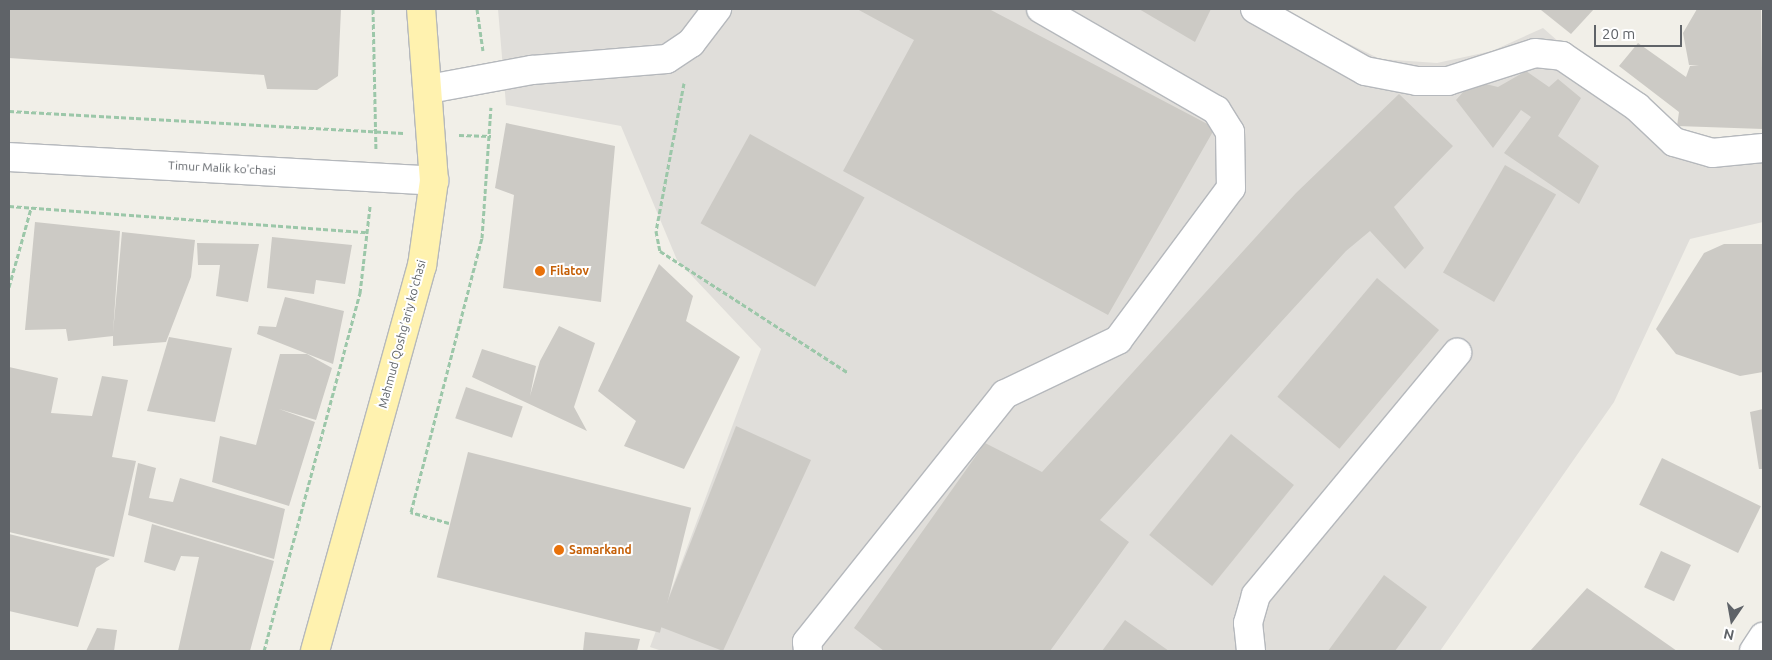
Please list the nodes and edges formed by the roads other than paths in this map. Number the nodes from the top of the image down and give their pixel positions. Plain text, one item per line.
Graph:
1 (421, 9) edge
2 (717, 9) edge
3 (1041, 9) edge
4 (1255, 9) edge
5 (429, 89) junction
6 (1763, 148) edge
7 (9, 157) edge
8 (434, 181) junction
9 (1457, 353) dead end
10 (1763, 637) edge
11 (315, 651) edge
12 (808, 651) edge
13 (1251, 651) edge
14 (1754, 651) edge

1 - 5 main road, Mahmud Qoshg'ariy ko'chasi
2 - 5 street
3 - 12 street
4 - 6 street
5 - 8 main road, Mahmud Qoshg'ariy ko'chasi
7 - 8 street, Timur Malik ko'chasi
8 - 11 main road, Mahmud Qoshg'ariy ko'chasi
9 - 13 street
10 - 14 street

